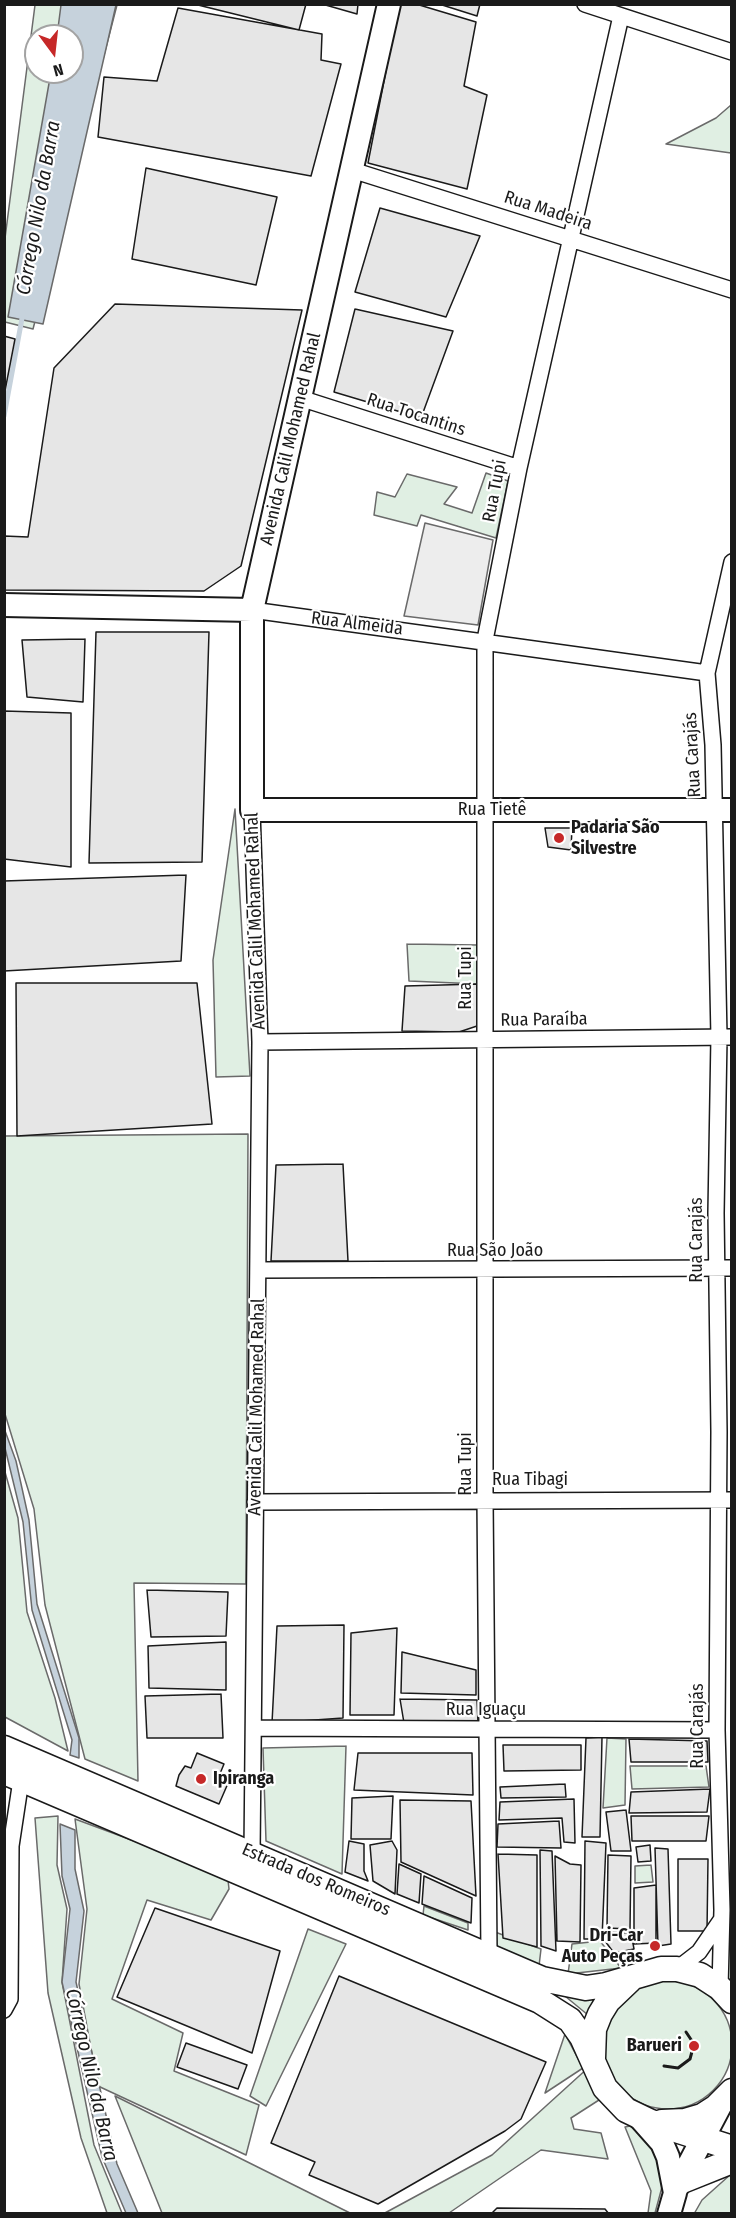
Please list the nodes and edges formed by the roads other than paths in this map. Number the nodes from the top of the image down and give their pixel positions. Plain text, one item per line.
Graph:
1 (389, 4) edge
2 (585, 4) edge
3 (621, 16) junction
4 (732, 52) edge
5 (352, 170) junction
6 (570, 239) junction
7 (732, 290) edge
8 (300, 398) junction
9 (519, 468) junction
10 (732, 562) edge
11 (4, 605) edge
12 (252, 610) junction
13 (485, 640) junction
14 (707, 673) junction
15 (723, 809) edge
16 (252, 810) junction
17 (487, 810) junction
18 (725, 1037) edge
19 (485, 1040) junction
20 (260, 1042) junction
21 (724, 1268) edge
22 (259, 1270) junction
23 (486, 1271) junction
24 (485, 1499) junction
25 (725, 1500) edge
26 (255, 1502) junction
27 (255, 1728) junction
28 (486, 1729) junction
29 (717, 1730) junction
30 (4, 1748) edge
31 (13, 1776) edge
32 (732, 1798) edge
33 (719, 1810) junction
34 (252, 1853) junction
35 (721, 1920) junction
36 (489, 1954) junction
37 (677, 1969) junction
38 (631, 1978) junction
39 (726, 1994) edge
40 (4, 2010) edge
41 (594, 2061) junction
42 (729, 2095) edge
43 (645, 2119) junction
44 (704, 2140) junction
45 (732, 2148) edge
46 (732, 2161) edge
47 (676, 2196) edge

1 - 5 street, Avenida Calil Mohamed Rahal
2 - 3 street
3 - 4 street
3 - 6 street, Rua Tupi
5 - 6 street, Rua Madeira
5 - 8 street, Avenida Calil Mohamed Rahal
6 - 7 street, Rua Madeira
6 - 9 street, Rua Tupi
8 - 9 street, Rua Tocantins
8 - 12 street, Avenida Calil Mohamed Rahal
9 - 13 street, Rua Tupi
10 - 14 street, Rua Carajás
11 - 12 street, Rua Almeida
12 - 13 street, Rua Almeida
12 - 16 street, Avenida Calil Mohamed Rahal
13 - 14 street, Rua Almeida
13 - 17 street, Rua Tupi
14 - 15 street, Rua Carajás
15 - 17 street, Rua Tietê
15 - 18 street, Rua Carajás
16 - 17 street, Rua Tietê
16 - 20 street, Avenida Calil Mohamed Rahal
17 - 19 street, Rua Tupi
18 - 19 street, Rua Paraíba
18 - 21 street, Rua Carajás
19 - 20 street, Rua Paraíba
19 - 23 street, Rua Tupi
20 - 22 street, Avenida Calil Mohamed Rahal
21 - 23 street, Rua São João
21 - 25 street, Rua Carajás
22 - 23 street, Rua São João
22 - 26 street, Avenida Calil Mohamed Rahal
23 - 24 street, Rua Tupi
24 - 25 street, Rua Tibagi
24 - 26 street, Rua Tibagi
24 - 28 street, Rua Tupi
25 - 29 street, Rua Carajás
26 - 27 street, Avenida Calil Mohamed Rahal
27 - 28 street, Rua Iguaçu
27 - 34 street, Avenida Calil Mohamed Rahal
28 - 29 street, Rua Iguaçu
28 - 36 street, Rua Tupi
29 - 33 street, Rua Carajás
30 - 34 main road, Estrada dos Romeiros
31 - 40 street
31 - 41 main road, Estrada dos Romeiros
32 - 33 street
33 - 35 street, Rua Carajás
34 - 36 main road, Estrada dos Romeiros
35 - 37 street
35 - 39 street, Rua Carajás
36 - 38 main road, Estrada dos Romeiros
37 - 38 main road, Estrada dos Romeiros
37 - 39 main road, Estrada dos Romeiros
38 - 41 main road, Estrada dos Romeiros
41 - 43 main road, Estrada dos Romeiros
42 - 43 main road
42 - 44 street
43 - 44 main road, Estrada dos Romeiros
43 - 47 street
44 - 45 main road, Estrada dos Romeiros
44 - 47 street
46 - 47 main road

